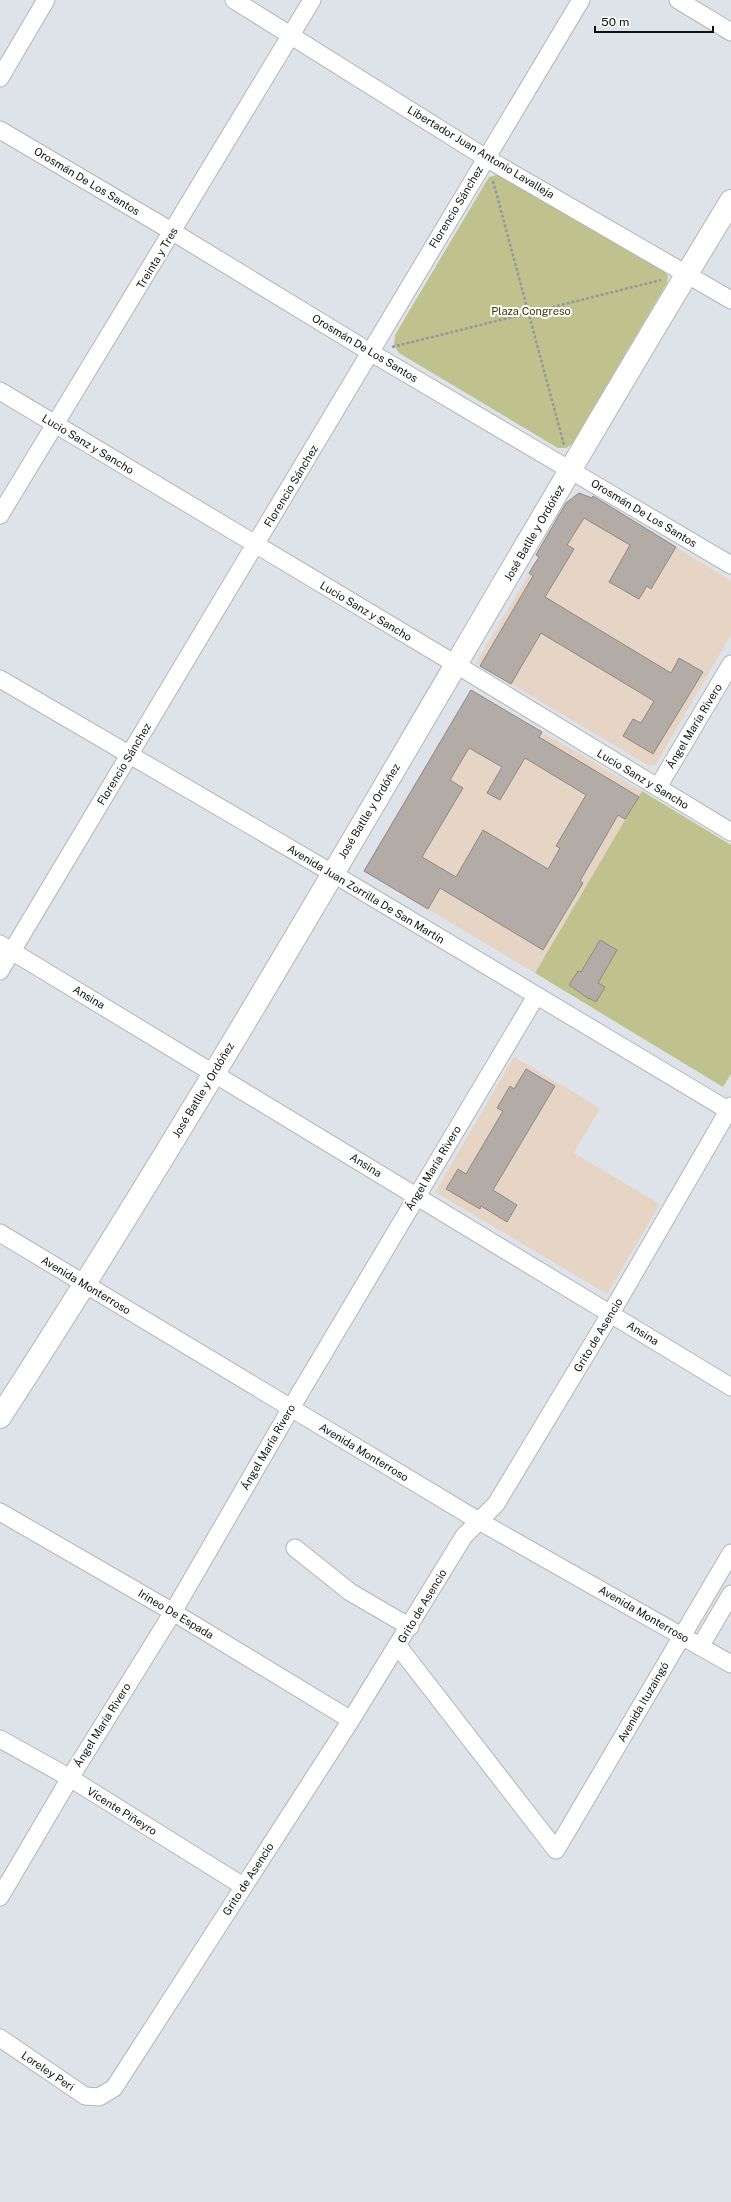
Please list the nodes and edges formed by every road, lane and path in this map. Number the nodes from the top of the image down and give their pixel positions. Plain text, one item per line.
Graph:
1 (46, 0) edge
2 (234, 0) edge
3 (312, 0) edge
4 (581, 0) edge
5 (678, 0) edge
6 (731, 32) edge
7 (292, 34) junction
8 (0, 78) edge
9 (0, 130) edge
10 (486, 158) junction
11 (731, 201) edge
12 (173, 232) junction
13 (687, 274) junction
14 (731, 300) edge
15 (528, 313) junction
16 (370, 352) junction
17 (0, 391) edge
18 (55, 425) junction
19 (571, 470) junction
20 (0, 515) edge
21 (256, 545) junction
22 (731, 565) edge
23 (731, 664) edge
24 (457, 665) junction
25 (0, 679) edge
26 (128, 755) junction
27 (658, 787) junction
28 (731, 832) edge
29 (332, 873) junction
30 (6, 948) edge
31 (0, 971) edge
32 (536, 996) junction
33 (214, 1072) junction
34 (730, 1109) edge
35 (416, 1196) junction
36 (0, 1233) edge
37 (86, 1284) junction
38 (611, 1313) junction
39 (731, 1387) edge
40 (291, 1408) junction
41 (0, 1417) edge
42 (0, 1512) edge
43 (479, 1521) junction
44 (295, 1548) dead end
45 (731, 1553) edge
46 (731, 1594) edge
47 (173, 1612) junction
48 (410, 1627) junction
49 (682, 1636) junction
50 (398, 1646) junction
51 (700, 1646) junction
52 (731, 1664) edge
53 (351, 1720) junction
54 (0, 1739) edge
55 (70, 1778) junction
56 (243, 1886) junction
57 (0, 1897) edge
58 (0, 2038) edge
59 (100, 2097) joint

1 - 8 street
2 - 7 street, Libertador Juan Antonio Lavalleja
3 - 7 street, Treinta y Tres
4 - 10 street, Florencio Sánchez
5 - 6 street
7 - 10 street, Libertador Juan Antonio Lavalleja
7 - 12 street, Treinta y Tres
9 - 12 street, Orosmán De Los Santos
10 - 13 street, Libertador Juan Antonio Lavalleja
10 - 15 path
10 - 16 street, Florencio Sánchez
11 - 13 main road, José Batlle y Ordóñez
12 - 16 street, Orosmán De Los Santos
12 - 18 street, Treinta y Tres
13 - 14 street, Libertador Juan Antonio Lavalleja
13 - 15 path
13 - 19 main road, José Batlle y Ordóñez
15 - 16 path
15 - 19 path
16 - 19 street, Orosmán De Los Santos
16 - 21 street, Florencio Sánchez
17 - 18 street, Lucio Sanz y Sancho
18 - 20 street, Treinta y Tres
18 - 21 street, Lucio Sanz y Sancho
19 - 22 street, Orosmán De Los Santos
19 - 24 main road, José Batlle y Ordóñez
21 - 24 street, Lucio Sanz y Sancho
21 - 26 street, Florencio Sánchez
23 - 27 street, Ángel María Rivero
24 - 27 street, Lucio Sanz y Sancho
24 - 29 main road, José Batlle y Ordóñez
25 - 26 street, Avenida Juan Zorrilla De San Martín
26 - 29 street, Avenida Juan Zorrilla De San Martín
26 - 30 street, Florencio Sánchez
27 - 28 street, Lucio Sanz y Sancho
29 - 32 street, Avenida Juan Zorrilla De San Martín
29 - 33 main road, José Batlle y Ordóñez
30 - 31 street, Florencio Sánchez
30 - 33 street, Ansina
32 - 34 street, Avenida Juan Zorrilla De San Martín
32 - 35 street, Ángel María Rivero
33 - 35 street, Ansina
33 - 37 main road, José Batlle y Ordóñez
34 - 38 street, Grito de Asencio
35 - 38 street, Ansina
35 - 40 street, Ángel María Rivero
36 - 37 street, Avenida Monterroso
37 - 40 street, Avenida Monterroso
37 - 41 main road, José Batlle y Ordóñez
38 - 39 street, Ansina
38 - 43 street, Grito de Asencio
40 - 43 street, Avenida Monterroso
40 - 47 street, Ángel María Rivero
42 - 47 street, Irineo De Espada
43 - 48 street, Grito de Asencio
43 - 49 street, Avenida Monterroso
44 - 48 street
45 - 49 street, Avenida Ituzaingó
46 - 51 street
47 - 53 street, Irineo De Espada
47 - 55 street, Ángel María Rivero
48 - 50 street, Grito de Asencio
49 - 50 street, Avenida Ituzaingó
49 - 51 street, Avenida Monterroso
50 - 53 street, Grito de Asencio
51 - 52 street, Avenida Monterroso
53 - 56 street, Grito de Asencio
54 - 55 street, Vicente Piñeyro
55 - 56 street, Vicente Piñeyro
55 - 57 street, Ángel María Rivero
56 - 59 street, Grito de Asencio
58 - 59 street, Loreley Peri

